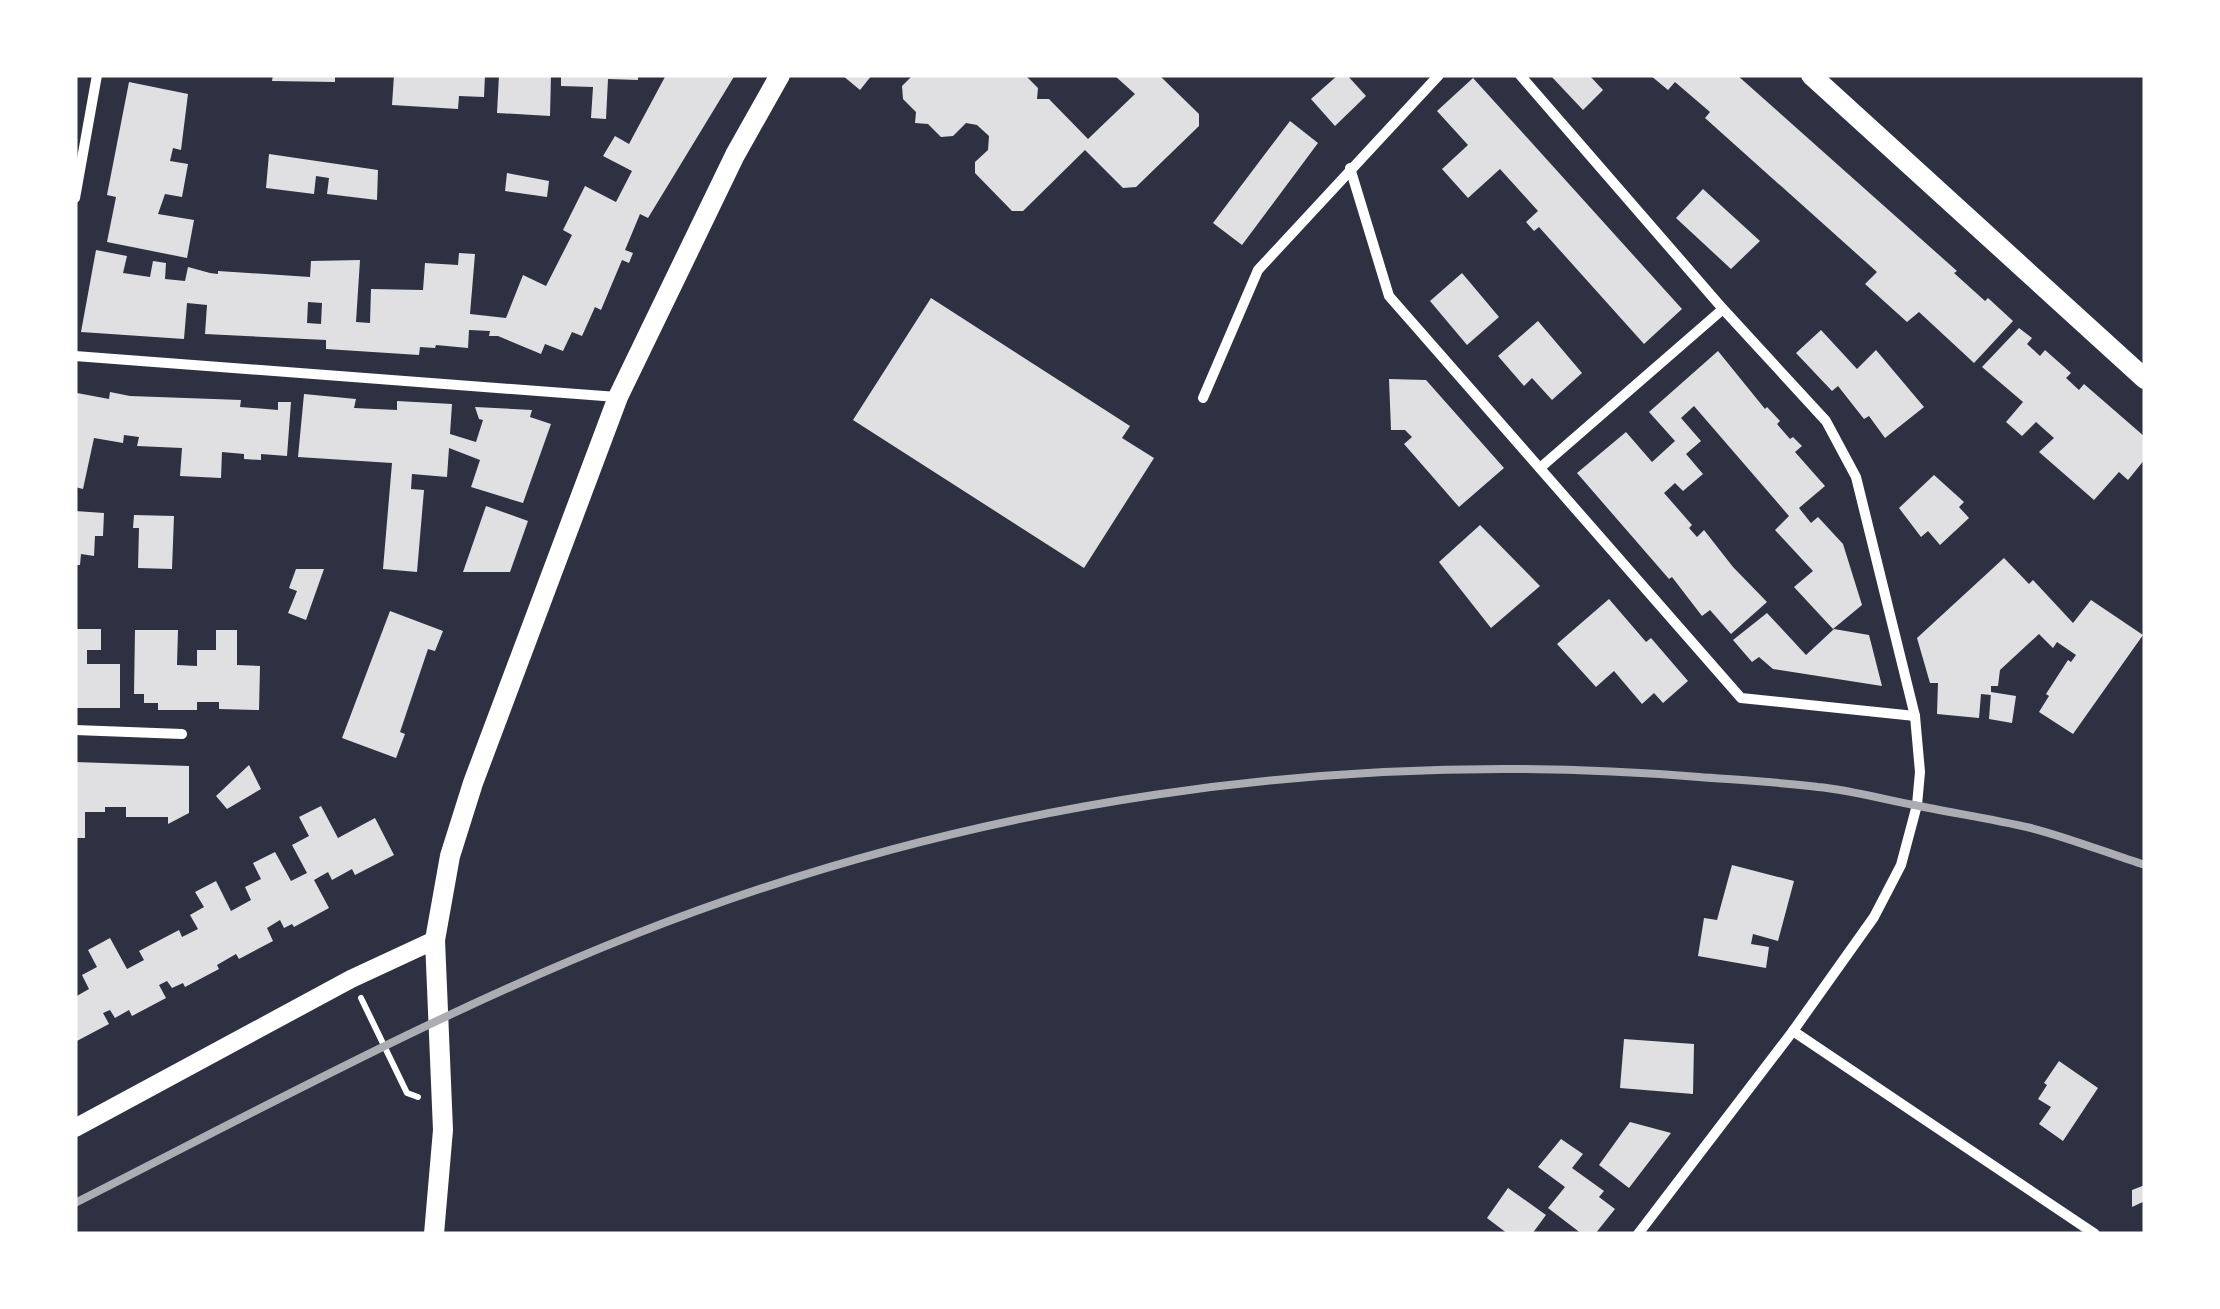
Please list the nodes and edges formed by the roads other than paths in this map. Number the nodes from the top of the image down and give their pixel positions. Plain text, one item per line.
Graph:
1 (97, 75) edge
2 (780, 75) edge
3 (1440, 75) edge
4 (1520, 75) edge
5 (1811, 75) edge
6 (1350, 168) junction
7 (75, 198) edge
8 (1723, 309) junction
9 (75, 356) edge
10 (2145, 379) edge
11 (618, 397) junction
12 (1203, 398) dead end
13 (1540, 468) junction
14 (1915, 716) junction
15 (75, 730) edge
16 (182, 734) dead end
17 (435, 940) junction
18 (1793, 1031) junction
19 (75, 1128) edge
20 (434, 1234) edge
21 (1638, 1234) edge
22 (2095, 1234) edge

1 - 7 street
2 - 11 main road
3 - 6 street
4 - 8 street
5 - 10 main road
6 - 12 street
6 - 13 street
8 - 13 street
8 - 14 street
9 - 11 street
11 - 17 main road
13 - 14 street
14 - 18 street
15 - 16 street
17 - 19 street
17 - 20 main road
18 - 21 street
18 - 22 street

